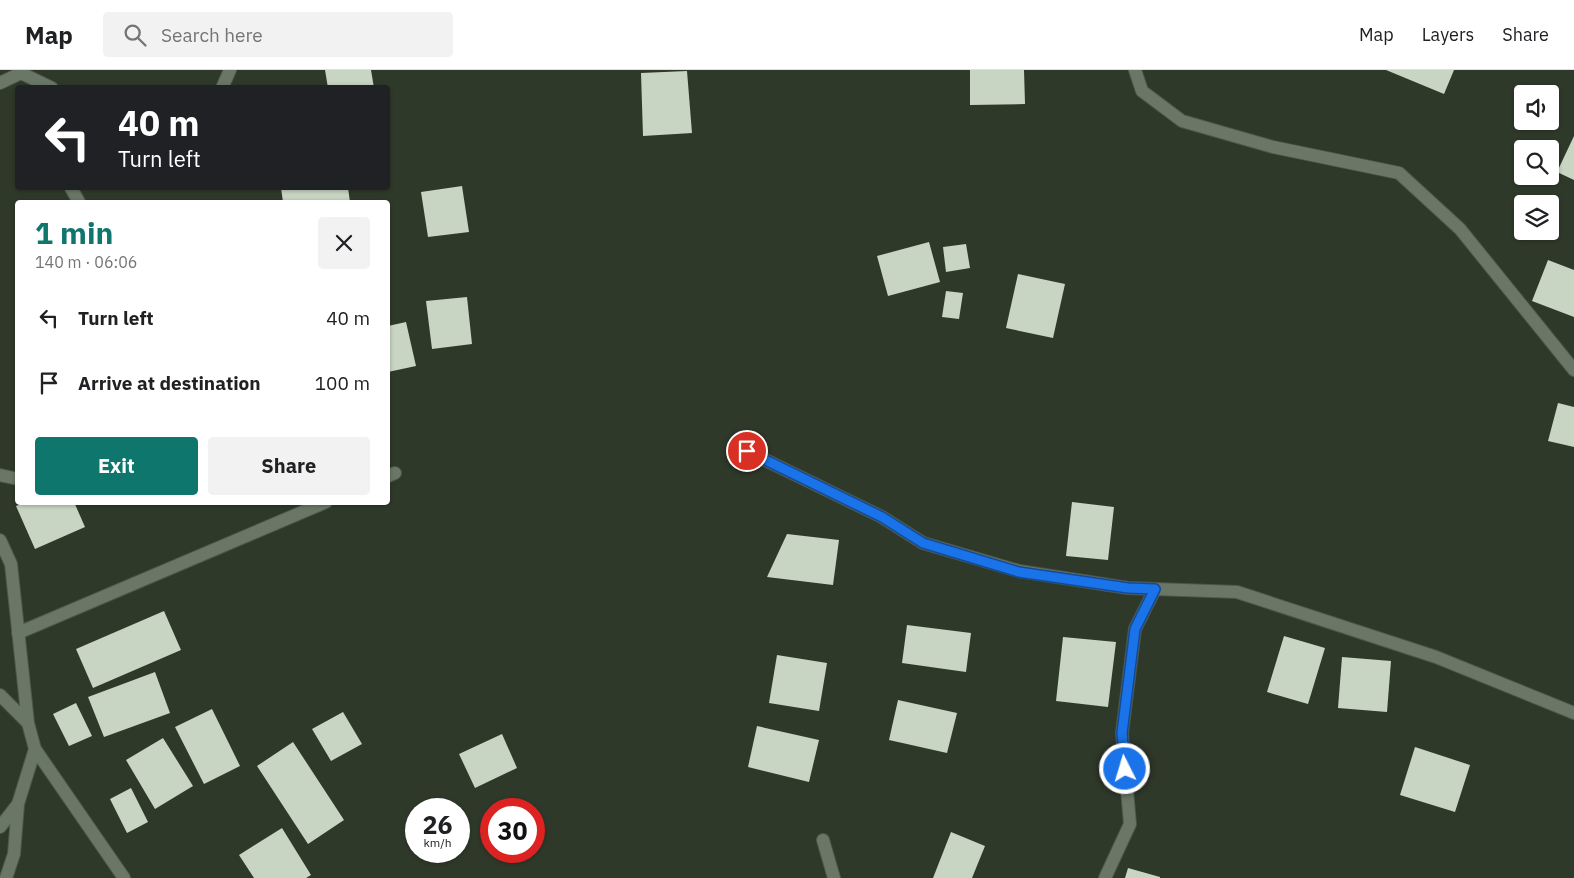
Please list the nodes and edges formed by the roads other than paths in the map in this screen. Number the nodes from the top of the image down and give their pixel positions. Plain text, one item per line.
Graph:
1 (230, 70) edge
2 (1135, 70) edge
3 (21, 71) edge
4 (0, 83) edge
5 (47, 85) edge
6 (223, 85) edge
7 (1574, 370) edge
8 (747, 451) dead end
9 (0, 475) edge
10 (15, 478) edge
11 (319, 505) edge
12 (0, 540) edge
13 (1155, 589) junction
14 (18, 633) junction
15 (0, 695) edge
16 (1574, 713) edge
17 (28, 723) junction
18 (35, 749) junction
19 (18, 804) junction
20 (0, 827) edge
21 (823, 840) dead end
22 (6, 878) edge
23 (124, 878) edge
24 (834, 878) edge
25 (1105, 878) edge

1 - 6 street
2 - 7 street
3 - 4 street
3 - 5 street
8 - 13 street
9 - 10 street
11 - 14 street
12 - 14 street
13 - 16 street
13 - 25 street
14 - 17 street
15 - 17 street
17 - 18 street
18 - 19 street
18 - 23 street
19 - 20 street
19 - 22 street
21 - 24 street

